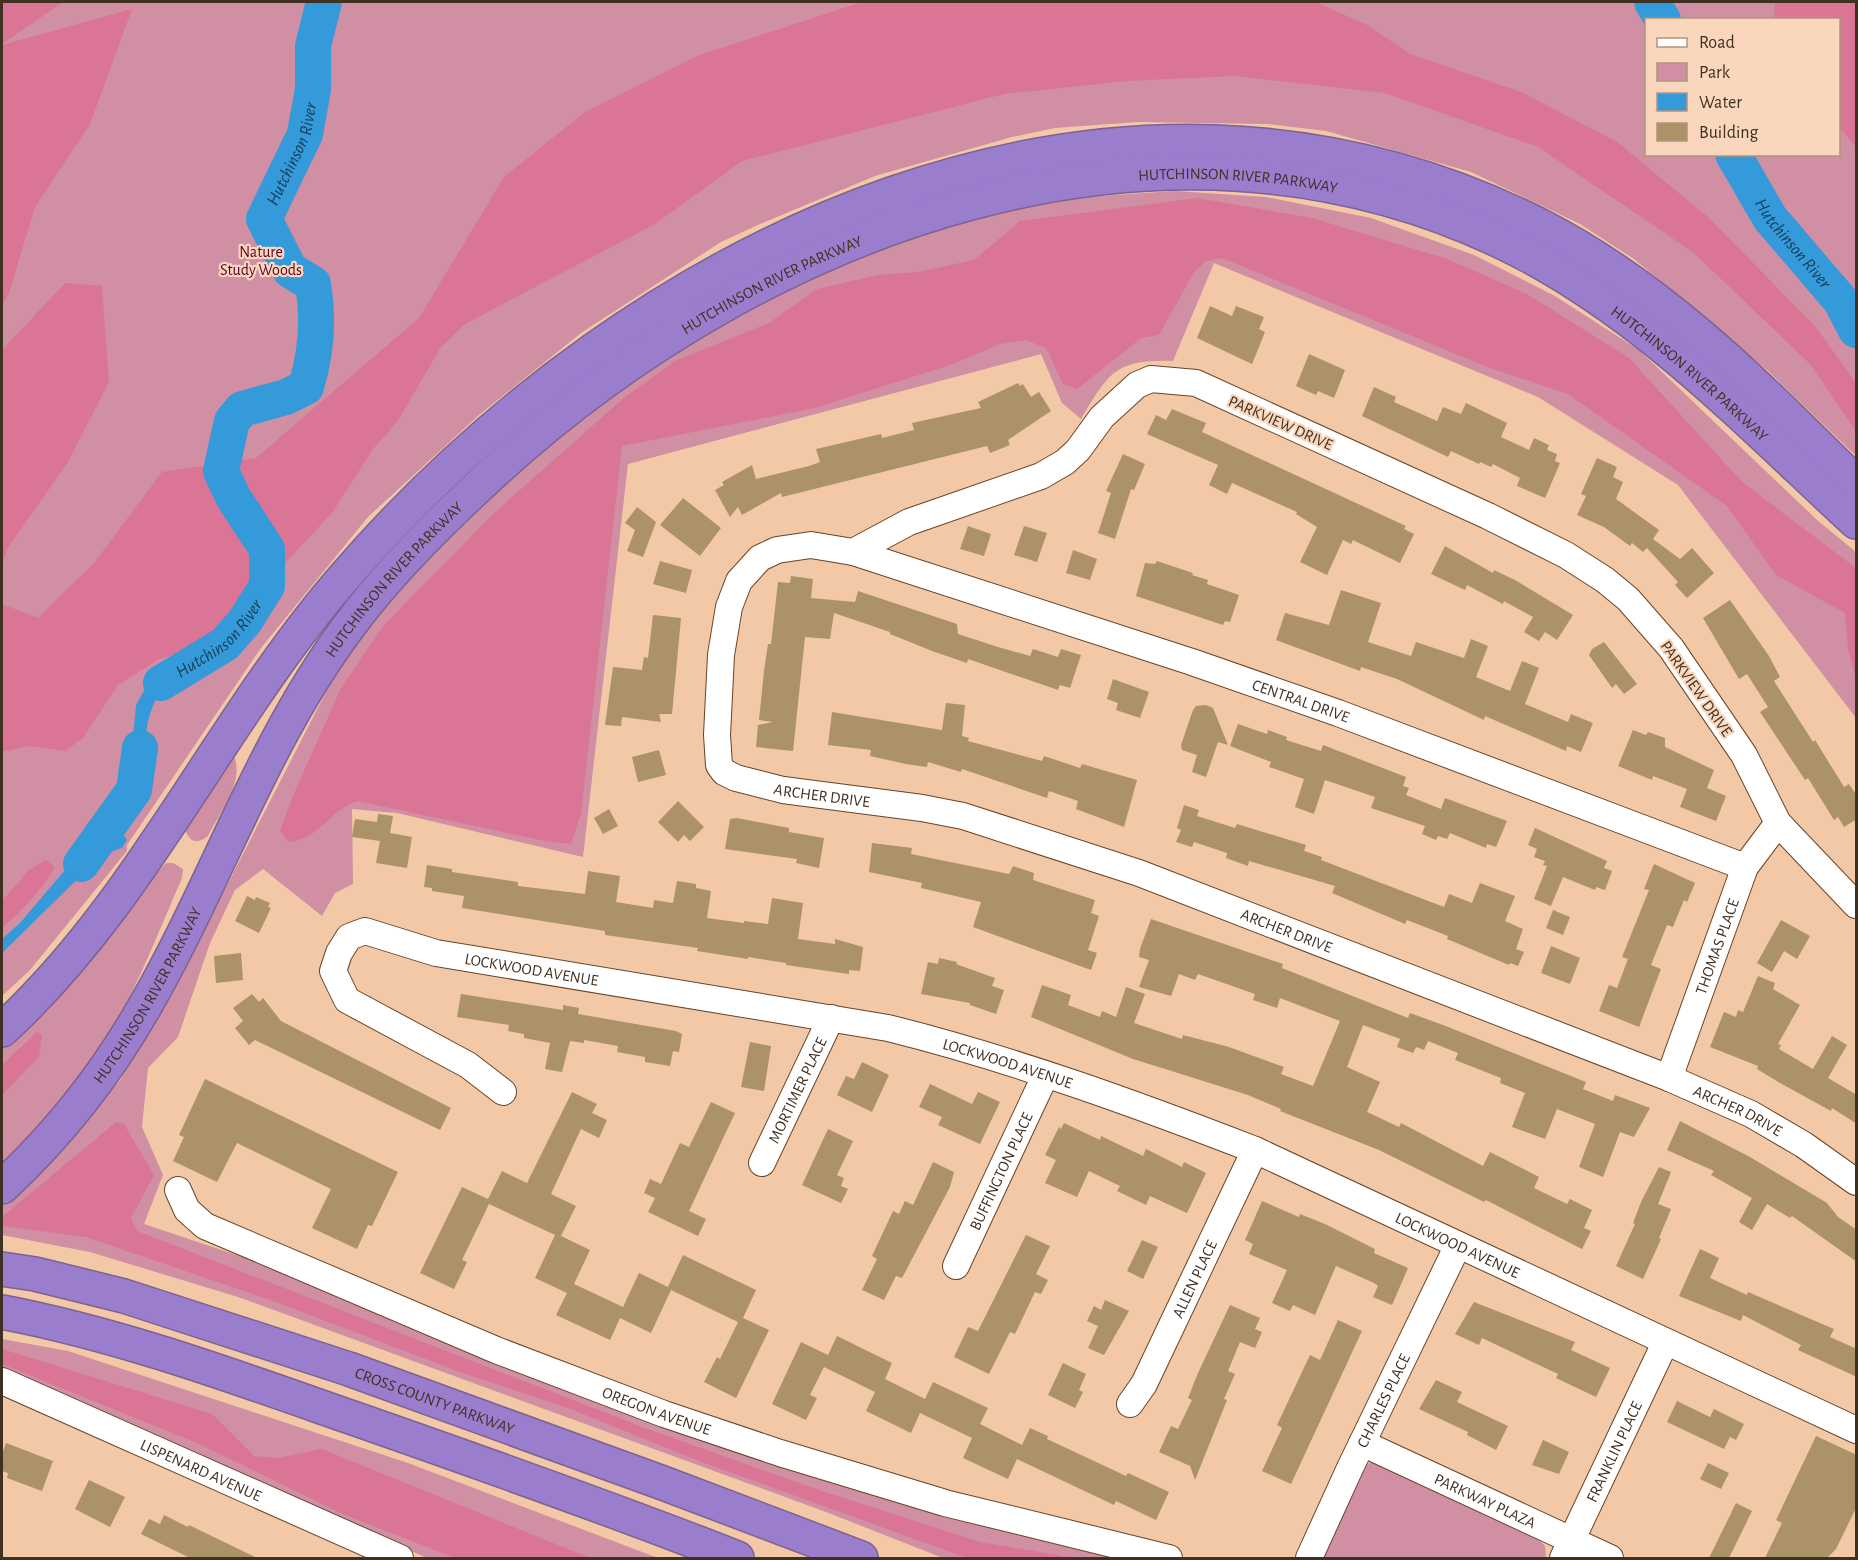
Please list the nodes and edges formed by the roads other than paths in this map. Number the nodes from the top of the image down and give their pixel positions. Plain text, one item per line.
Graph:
1 (1857, 483) edge
2 (1857, 522) edge
3 (853, 552) junction
4 (1779, 823) junction
5 (1745, 867) junction
6 (1857, 905) edge
7 (831, 1018) junction
8 (2, 1030) edge
9 (1045, 1076) junction
10 (1669, 1078) junction
11 (503, 1092) dead end
12 (1255, 1150) junction
13 (762, 1163) dead end
14 (1857, 1182) edge
15 (2, 1187) edge
16 (178, 1190) dead end
17 (1458, 1245) junction
18 (956, 1266) dead end
19 (2, 1269) edge
20 (2, 1312) edge
21 (1665, 1343) junction
22 (2, 1382) edge
23 (1130, 1404) dead end
24 (1857, 1430) edge
25 (1362, 1443) junction
26 (1568, 1550) edge
27 (400, 1558) edge
28 (737, 1558) edge
29 (861, 1558) edge
30 (1169, 1558) edge
31 (1310, 1558) edge
32 (1610, 1558) edge

1 - 8 highway, HUTCHINSON RIVER PARKWAY
2 - 15 highway, HUTCHINSON RIVER PARKWAY
3 - 4 street, PARKVIEW DRIVE
3 - 5 street, CENTRAL DRIVE
3 - 10 street, ARCHER DRIVE
4 - 5 street, THOMAS PLACE
4 - 6 street, PARKVIEW DRIVE
5 - 10 street, THOMAS PLACE
7 - 9 street, LOCKWOOD AVENUE
7 - 11 street, LOCKWOOD AVENUE
7 - 13 street, MORTIMER PLACE
9 - 12 street, LOCKWOOD AVENUE
9 - 18 street, BUFFINGTON PLACE
10 - 14 street, ARCHER DRIVE
12 - 17 street, LOCKWOOD AVENUE
12 - 23 street, ALLEN PLACE
16 - 30 street, OREGON AVENUE
17 - 21 street, LOCKWOOD AVENUE
17 - 25 street, CHARLES PLACE
19 - 29 highway, CROSS COUNTY PARKWAY
20 - 28 highway
21 - 24 street, LOCKWOOD AVENUE
21 - 26 street, FRANKLIN PLACE
22 - 27 street, LISPENARD AVENUE
25 - 26 street, PARKWAY PLAZA
25 - 31 street, CHARLES PLACE
26 - 32 street, PARKWAY PLAZA

